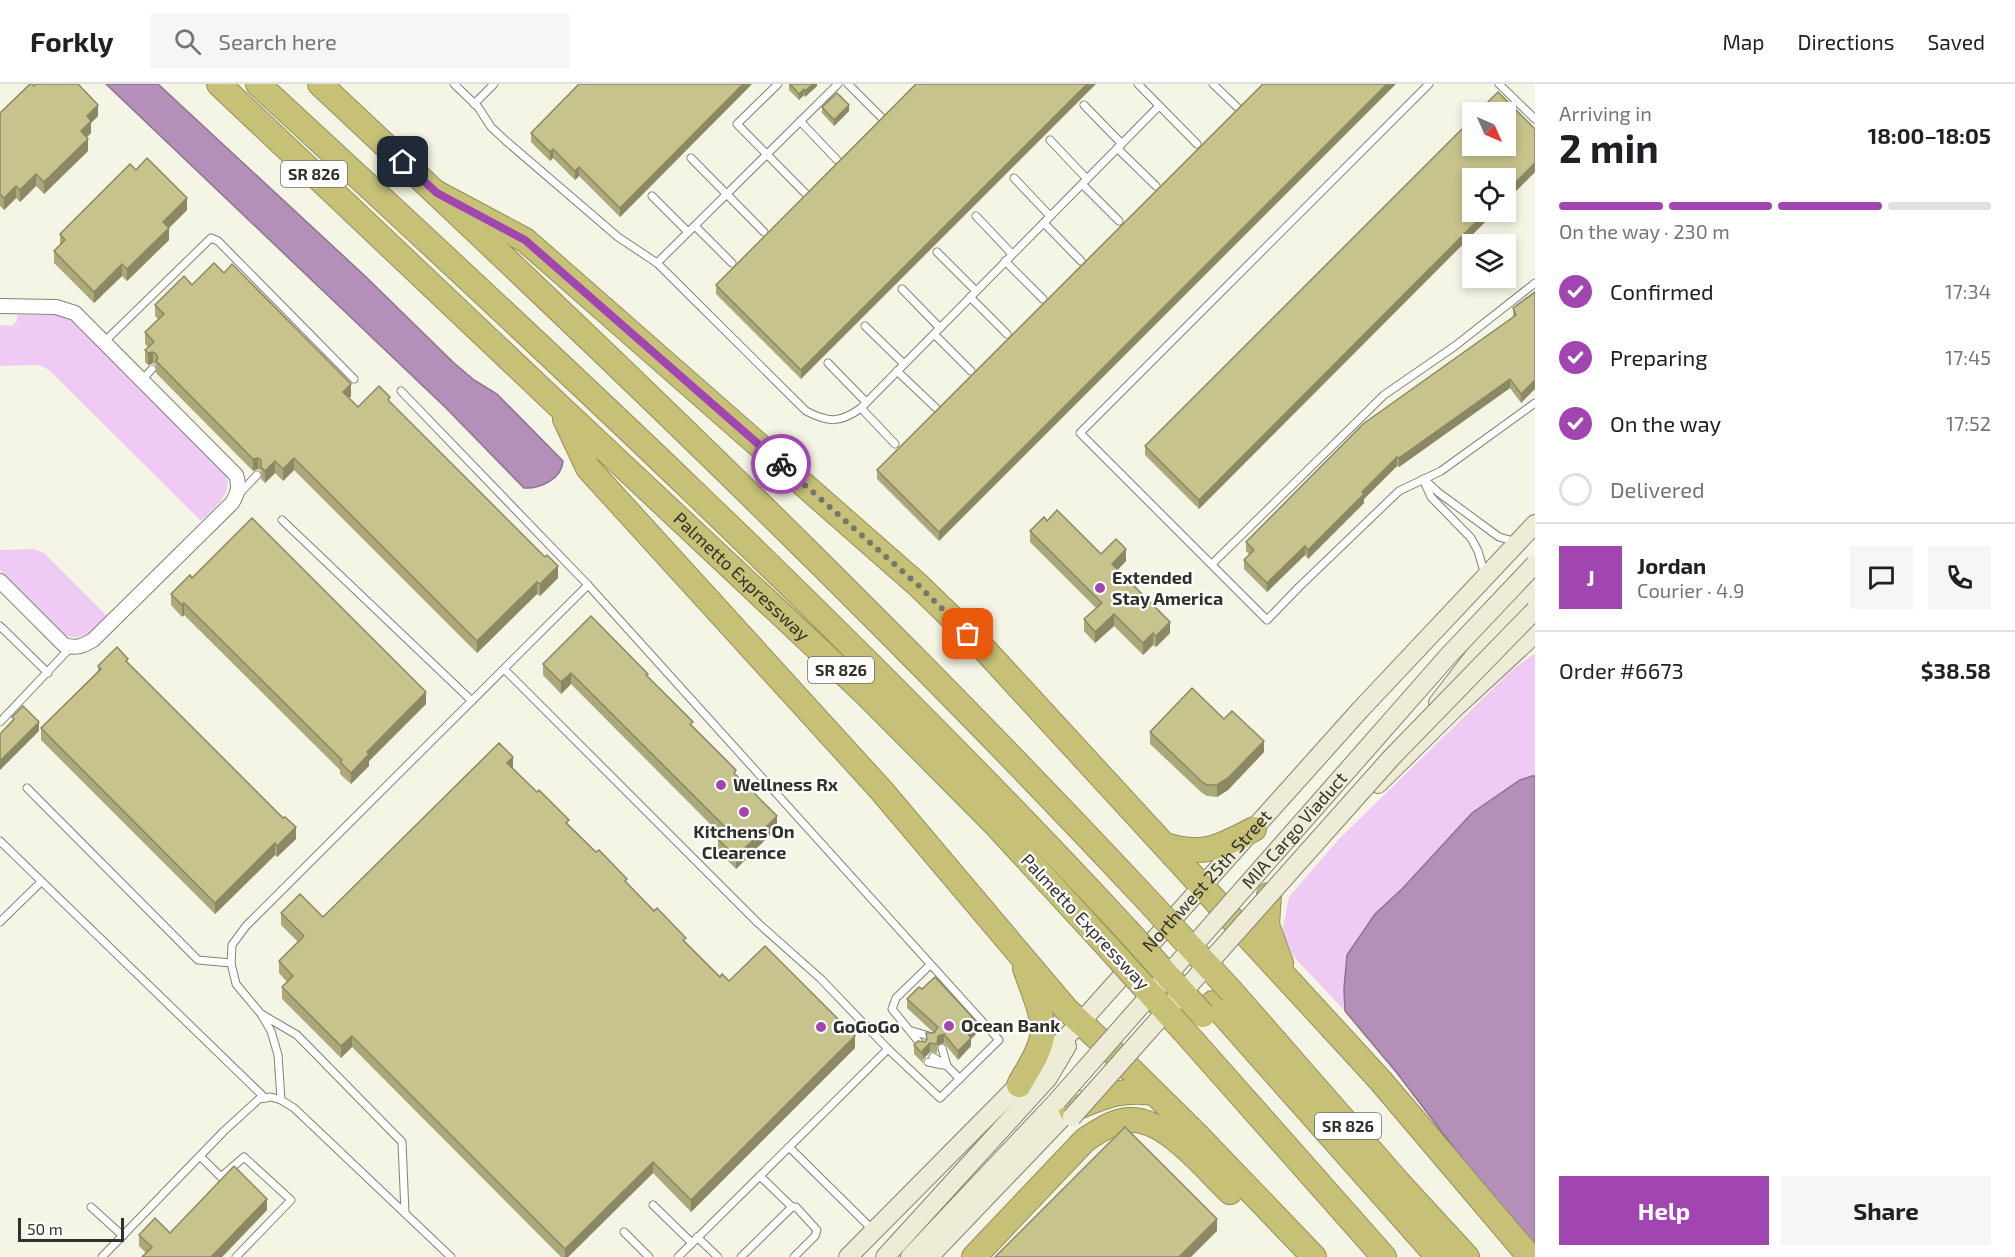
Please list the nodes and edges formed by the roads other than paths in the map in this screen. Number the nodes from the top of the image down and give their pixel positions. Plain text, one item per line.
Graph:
1 (219, 84) edge
2 (258, 84) edge
3 (283, 84) edge
4 (320, 84) edge
5 (454, 84) edge
6 (494, 84) edge
7 (778, 84) edge
8 (838, 84) edge
9 (848, 84) edge
10 (1138, 84) edge
11 (1213, 84) edge
12 (1429, 84) edge
13 (1499, 84) edge
14 (474, 104) junction
15 (1084, 105) dead end
16 (1160, 106) junction
17 (1238, 107) edge
18 (881, 117) edge
19 (1535, 119) edge
20 (800, 121) junction
21 (1050, 140) dead end
22 (1197, 144) dead end
23 (1119, 146) junction
24 (767, 155) junction
25 (691, 158) dead end
26 (837, 160) edge
27 (1014, 178) dead end
28 (1085, 181) junction
29 (1156, 186) dead end
30 (437, 193) junction
31 (805, 193) edge
32 (726, 195) junction
33 (652, 196) dead end
34 (976, 216) dead end
35 (1050, 216) junction
36 (1119, 220) dead end
37 (1044, 223) junction
38 (694, 226) junction
39 (688, 232) junction
40 (764, 232) dead end
41 (937, 252) dead end
42 (1012, 254) junction
43 (1005, 261) junction
44 (1081, 261) dead end
45 (657, 263) junction
46 (732, 263) dead end
47 (1535, 283) edge
48 (902, 289) dead end
49 (976, 291) junction
50 (970, 297) junction
51 (1043, 299) dead end
52 (0, 306) edge
53 (865, 326) dead end
54 (940, 328) junction
55 (934, 334) junction
56 (1007, 334) dead end
57 (104, 342) junction
58 (828, 363) dead end
59 (904, 364) junction
60 (152, 369) dead end
61 (897, 371) junction
62 (970, 371) dead end
63 (354, 379) dead end
64 (142, 380) junction
65 (401, 391) dead end
66 (866, 402) junction
67 (1535, 403) edge
68 (559, 406) junction
69 (861, 408) junction
70 (936, 408) edge
71 (895, 444) dead end
72 (257, 475) dead end
73 (1423, 478) junction
74 (237, 495) junction
75 (282, 519) dead end
76 (1535, 524) edge
77 (1517, 542) junction
78 (1212, 564) junction
79 (1535, 564) edge
80 (1485, 575) junction
81 (0, 580) edge
82 (588, 585) junction
83 (1535, 588) edge
84 (1535, 610) edge
85 (0, 626) edge
86 (1535, 634) edge
87 (71, 647) junction
88 (504, 669) junction
89 (48, 673) junction
90 (472, 701) junction
91 (0, 722) edge
92 (1413, 749) junction
93 (27, 788) dead end
94 (1254, 829) junction
95 (0, 841) edge
96 (1165, 845) junction
97 (41, 882) junction
98 (1203, 886) junction
99 (1269, 895) junction
100 (1138, 917) junction
101 (0, 922) edge
102 (1239, 925) junction
103 (1022, 957) junction
104 (231, 963) junction
105 (930, 965) junction
106 (1287, 977) junction
107 (1216, 1003) junction
108 (261, 1014) junction
109 (1080, 1023) junction
110 (912, 1031) junction
111 (888, 1049) junction
112 (1119, 1058) junction
113 (947, 1066) junction
114 (960, 1078) junction
115 (1019, 1085) junction
116 (1154, 1092) junction
117 (265, 1098) junction
118 (281, 1100) junction
119 (1066, 1110) junction
120 (789, 1147) junction
121 (200, 1156) junction
122 (760, 1176) junction
123 (653, 1205) dead end
124 (91, 1207) dead end
125 (792, 1207) junction
126 (405, 1213) junction
127 (874, 1231) junction
128 (624, 1232) dead end
129 (123, 1236) junction
130 (698, 1237) junction
131 (692, 1243) junction
132 (102, 1257) edge
133 (236, 1257) edge
134 (451, 1257) edge
135 (649, 1257) edge
136 (678, 1257) edge
137 (718, 1257) edge
138 (741, 1257) edge
139 (794, 1257) edge
140 (848, 1257) edge
141 (885, 1257) edge
142 (910, 1257) edge
143 (929, 1257) edge
144 (940, 1257) edge
145 (974, 1257) edge
146 (1296, 1257) edge
147 (1314, 1257) edge
148 (1384, 1257) edge
149 (1418, 1257) edge
150 (1438, 1257) edge
151 (1467, 1257) edge
152 (1530, 1257) edge

1 - 68 highway, Palmetto Expressway / SR 826
2 - 100 highway
3 - 100 highway
4 - 30 highway, SR 826
5 - 14 lane
6 - 14 lane
7 - 24 lane
8 - 20 lane
9 - 18 lane
10 - 16 lane
11 - 17 lane
12 - 78 lane
13 - 19 lane
14 - 45 lane
15 - 23 lane
16 - 22 lane
16 - 23 lane
20 - 24 lane
20 - 26 lane
21 - 28 lane
23 - 28 lane
23 - 29 lane
24 - 31 lane
24 - 32 lane
25 - 32 lane
27 - 35 lane
28 - 35 lane
28 - 36 lane
30 - 96 highway
30 - 100 highway, SR 826
32 - 38 lane
32 - 40 lane
33 - 39 lane
34 - 42 lane
35 - 37 lane
37 - 42 lane
37 - 44 lane
38 - 39 lane
38 - 46 lane
39 - 45 lane
41 - 49 lane
42 - 43 lane
43 - 49 lane
43 - 51 lane
45 - 69 lane
47 - 78 lane
48 - 54 lane
49 - 50 lane
50 - 54 lane
50 - 56 lane
52 - 57 street
53 - 59 lane
54 - 55 lane
55 - 59 lane
55 - 62 lane
57 - 63 lane
57 - 64 street
58 - 66 lane
59 - 61 lane
60 - 64 lane
61 - 66 lane
61 - 70 lane
64 - 74 street
65 - 82 lane
66 - 69 lane
67 - 73 lane
68 - 103 highway
68 - 148 highway, Palmetto Expressway / SR 826, bridge
69 - 71 lane
72 - 74 lane
73 - 77 lane
73 - 78 lane
73 - 80 lane
74 - 87 street
75 - 90 lane
76 - 77 main road, Northwest 25th Street
77 - 80 main road, Northwest 25th Street
79 - 119 main road, MIA Cargo Viaduct, bridge
80 - 94 main road, Northwest 25th Street
81 - 87 street
82 - 88 lane
82 - 105 lane
83 - 92 main road
84 - 119 main road, MIA Cargo Viaduct, bridge
85 - 89 lane
86 - 92 main road
87 - 89 lane
88 - 90 lane
88 - 111 lane
89 - 91 lane
90 - 104 lane
92 - 99 main road
93 - 104 lane
94 - 96 highway
94 - 98 main road, Northwest 25th Street
95 - 97 lane
96 - 98 highway
97 - 101 lane
97 - 117 lane
98 - 102 highway
98 - 109 main road, Northwest 25th Street
99 - 102 main road
99 - 106 highway
100 - 107 highway, SR 826, bridge
100 - 107 highway, bridge
102 - 106 highway
102 - 112 main road
103 - 109 highway
103 - 115 highway
104 - 108 lane
105 - 110 lane
105 - 114 lane
106 - 152 highway
107 - 149 highway
107 - 150 highway
107 - 151 highway, SR 826
108 - 118 lane
108 - 126 lane
109 - 112 highway
109 - 115 main road, Northwest 25th Street
109 - 141 main road
110 - 110 lane
111 - 114 lane
111 - 120 lane
112 - 116 highway
112 - 119 main road
113 - 113 lane
113 - 114 lane
115 - 127 main road, Northwest 25th Street
116 - 119 highway
116 - 147 highway
117 - 118 lane
117 - 121 lane
118 - 126 lane
119 - 142 main road
119 - 143 main road
119 - 144 main road
120 - 122 lane
120 - 127 lane
121 - 129 lane
121 - 133 lane
122 - 125 lane
122 - 130 lane
123 - 131 lane
124 - 129 lane
125 - 138 lane
125 - 139 lane
126 - 134 lane
127 - 140 main road, Northwest 25th Street
128 - 135 lane
129 - 132 lane
130 - 131 lane
130 - 137 lane
131 - 136 lane
145 - 146 highway

